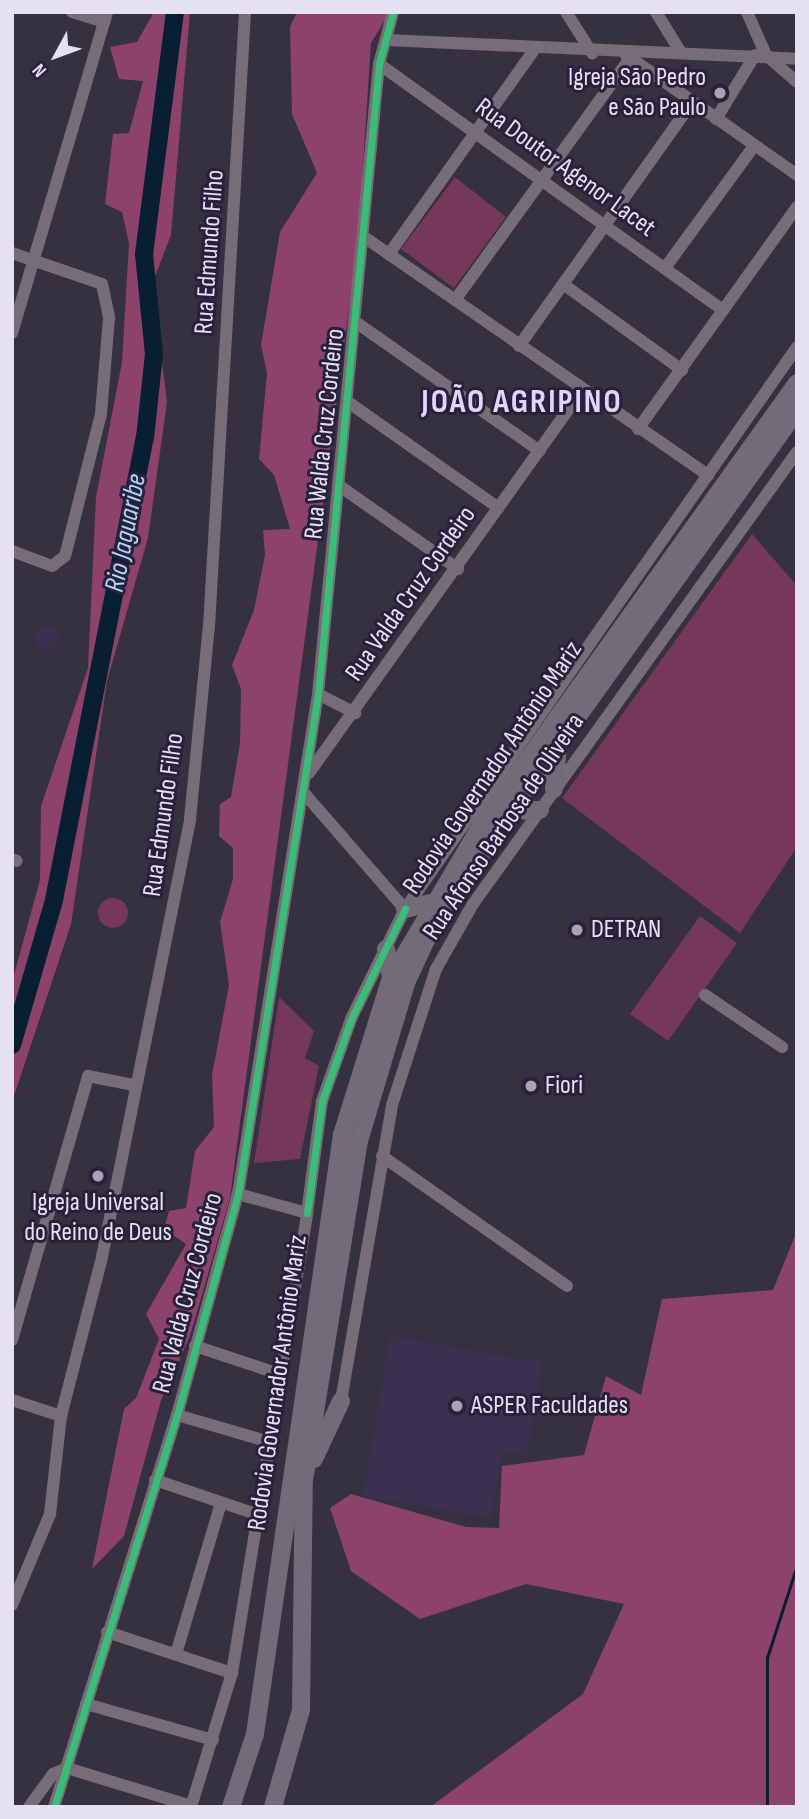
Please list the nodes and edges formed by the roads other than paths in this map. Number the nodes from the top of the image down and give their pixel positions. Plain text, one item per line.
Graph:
1 (72, 12) edge
2 (245, 12) edge
3 (393, 12) edge
4 (566, 12) edge
5 (656, 12) edge
6 (747, 12) edge
7 (105, 17) edge
8 (386, 40) junction
9 (533, 51) junction
10 (592, 53) junction
11 (681, 53) junction
12 (627, 55) junction
13 (761, 55) junction
14 (797, 59) edge
15 (380, 64) junction
16 (797, 82) edge
17 (692, 103) junction
18 (716, 119) junction
19 (475, 132) junction
20 (754, 146) junction
21 (797, 175) edge
22 (542, 180) junction
23 (797, 207) edge
24 (605, 225) junction
25 (367, 239) junction
26 (12, 253) edge
27 (389, 254) junction
28 (33, 261) junction
29 (665, 268) junction
30 (563, 284) junction
31 (455, 300) junction
32 (723, 310) junction
33 (357, 323) junction
34 (12, 333) edge
35 (519, 346) junction
36 (797, 347) edge
37 (682, 370) junction
38 (797, 383) edge
39 (581, 391) junction
40 (348, 402) junction
41 (797, 410) edge
42 (638, 429) junction
43 (540, 451) junction
44 (797, 452) edge
45 (708, 475) junction
46 (341, 487) junction
47 (499, 508) junction
48 (12, 551) edge
49 (458, 569) junction
50 (318, 694) junction
51 (355, 713) junction
52 (558, 745) junction
53 (306, 776) junction
54 (554, 789) junction
55 (304, 793) junction
56 (540, 810) junction
57 (510, 811) junction
58 (431, 902) junction
59 (405, 909) junction
60 (386, 948) junction
61 (391, 978) junction
62 (705, 995) dead end
63 (782, 1047) dead end
64 (134, 1085) junction
65 (382, 1156) junction
66 (237, 1194) junction
67 (307, 1213) junction
68 (567, 1286) dead end
69 (12, 1340) edge
70 (195, 1346) junction
71 (276, 1373) junction
72 (12, 1400) edge
73 (341, 1401) joint
74 (177, 1415) junction
75 (61, 1416) junction
76 (266, 1441) junction
77 (155, 1480) junction
78 (221, 1503) junction
79 (253, 1513) junction
80 (301, 1524) junction
81 (12, 1605) edge
82 (107, 1632) junction
83 (176, 1654) junction
84 (232, 1673) junction
85 (86, 1703) junction
86 (213, 1740) junction
87 (67, 1768) junction
88 (191, 1806) edge
89 (29, 1807) edge
90 (54, 1807) edge
91 (232, 1807) edge
92 (273, 1807) edge

1 - 7 street
2 - 64 street, Rua Edmundo Filho
3 - 8 street, Rua Walda Cruz Cordeiro
4 - 10 street
5 - 11 street
6 - 13 street
7 - 28 street
8 - 9 street
8 - 15 street, Rua Walda Cruz Cordeiro
9 - 10 street
9 - 19 street
10 - 12 street
11 - 12 street
11 - 13 street
12 - 17 street
12 - 22 street
13 - 14 street
13 - 16 street
13 - 18 street
15 - 19 street, Rua Doutor Agenor Lacet
15 - 25 street, Rua Walda Cruz Cordeiro
17 - 18 street
17 - 24 street
18 - 20 street
19 - 22 street, Rua Doutor Agenor Lacet
19 - 27 street
20 - 21 street
20 - 29 street
22 - 24 street, Rua Doutor Agenor Lacet
22 - 31 street
23 - 32 street
24 - 29 street, Rua Doutor Agenor Lacet
24 - 30 street
25 - 27 street
25 - 33 street, Rua Walda Cruz Cordeiro
26 - 28 street
27 - 31 street
28 - 34 street
28 - 48 street
29 - 32 street, Rua Doutor Agenor Lacet
30 - 35 street
30 - 37 street
31 - 35 street
32 - 37 street
33 - 40 street, Rua Walda Cruz Cordeiro
33 - 43 street
35 - 39 street
36 - 45 street
37 - 42 street
38 - 58 highway, Rodovia Governador Antônio Mariz
39 - 42 street
39 - 43 street, Rua Valda Cruz Cordeiro
40 - 46 street, Rua Walda Cruz Cordeiro
40 - 47 street
41 - 52 highway, Rodovia Governador Antônio Mariz
42 - 45 street
43 - 47 street, Rua Valda Cruz Cordeiro
44 - 54 street, Rua Afonso Barbosa de Oliveira
45 - 59 street
46 - 49 street
46 - 50 street, Rua Walda Cruz Cordeiro
47 - 49 street, Rua Valda Cruz Cordeiro
49 - 51 street, Rua Valda Cruz Cordeiro
50 - 51 street
50 - 53 street, Rua Walda Cruz Cordeiro
51 - 53 street, Rua Valda Cruz Cordeiro
52 - 54 highway
52 - 57 highway, Rodovia Governador Antônio Mariz
53 - 55 street, Rua Valda Cruz Cordeiro
54 - 56 street, Rua Afonso Barbosa de Oliveira
55 - 59 street
55 - 66 street, Rua Valda Cruz Cordeiro
56 - 57 highway
56 - 65 street, Rua Afonso Barbosa de Oliveira
57 - 80 highway, Rodovia Governador Antônio Mariz
58 - 59 highway
58 - 61 highway, Rodovia Governador Antônio Mariz
59 - 60 street
60 - 61 highway
60 - 67 street
61 - 91 highway, Rodovia Governador Antônio Mariz
62 - 63 street
64 - 69 street
64 - 75 street, Rua Edmundo Filho
65 - 68 street
65 - 73 street, Rua Afonso Barbosa de Oliveira
66 - 67 street
66 - 70 street, Rua Valda Cruz Cordeiro
67 - 71 street
70 - 71 street
70 - 74 street, Rua Valda Cruz Cordeiro
71 - 76 street
72 - 75 street
73 - 80 highway
74 - 76 street
74 - 77 street, Rua Valda Cruz Cordeiro
75 - 81 street, Rua Edmundo Filho
76 - 79 street
77 - 78 street
77 - 82 street, Rua Valda Cruz Cordeiro
78 - 79 street
78 - 83 street
79 - 84 street
80 - 92 highway, Rodovia Governador Antônio Mariz
82 - 83 street
82 - 85 street, Rua Valda Cruz Cordeiro
83 - 84 street
84 - 86 street
85 - 86 street
85 - 87 street, Rua Valda Cruz Cordeiro
86 - 88 street
87 - 88 street
87 - 89 street
87 - 90 street, Rua Valda Cruz Cordeiro

